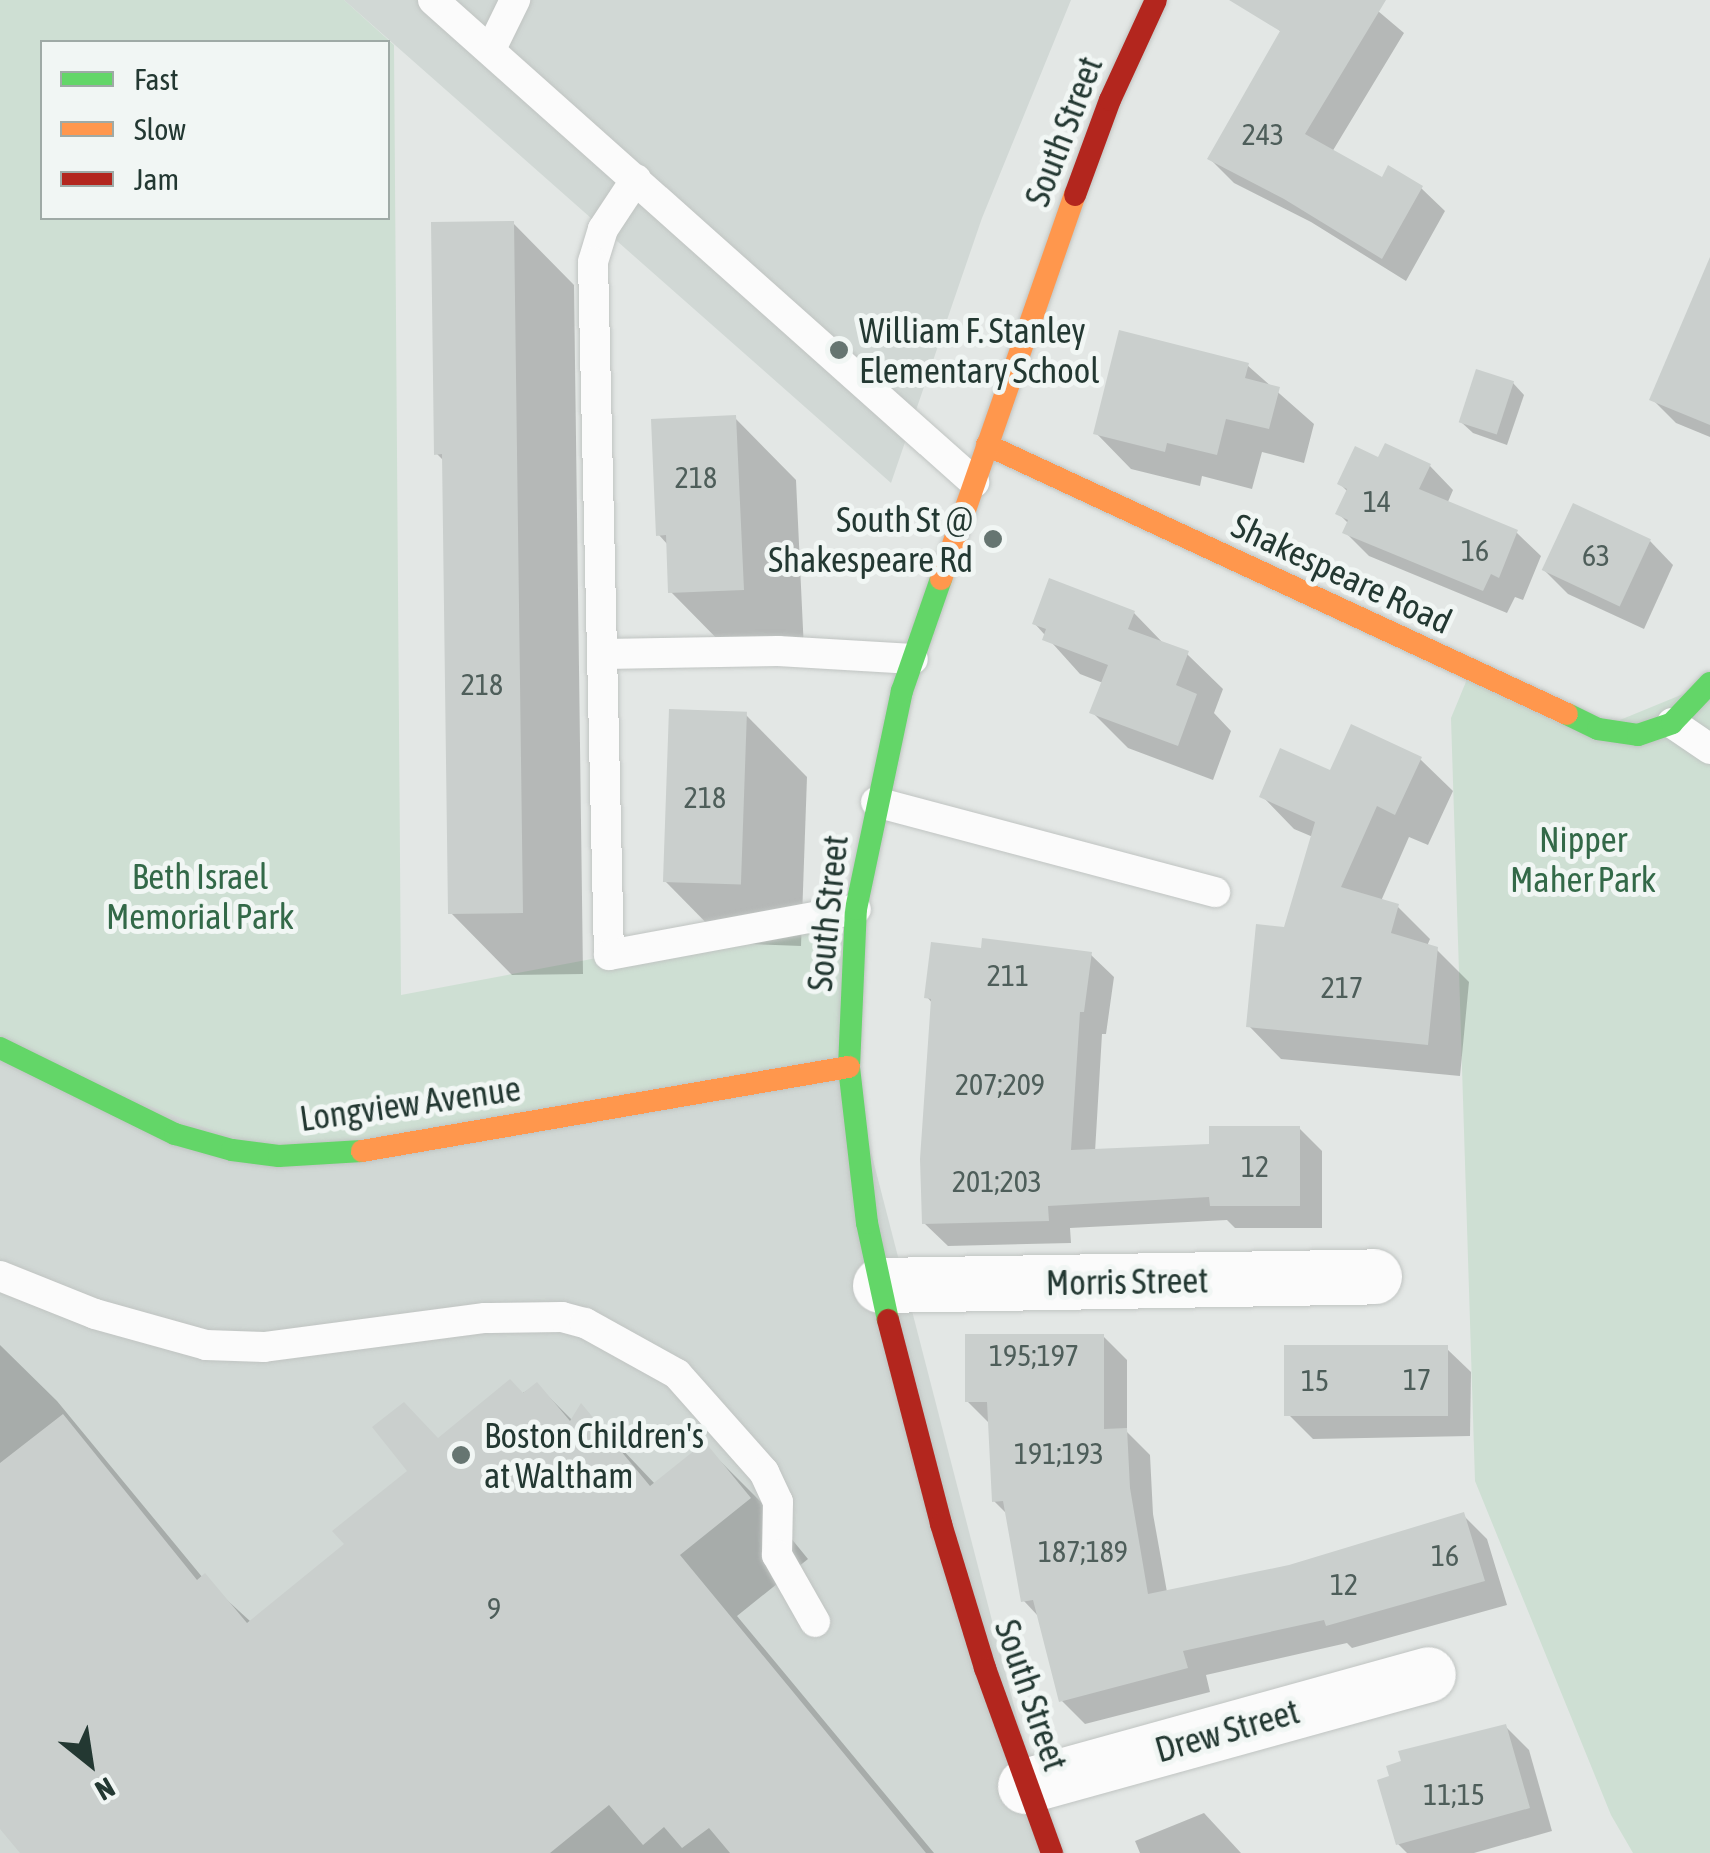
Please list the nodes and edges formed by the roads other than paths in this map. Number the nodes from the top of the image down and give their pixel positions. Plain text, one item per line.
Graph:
1 (433, 0) edge
2 (515, 0) edge
3 (1156, 0) edge
4 (491, 49) junction
5 (636, 179) junction
6 (987, 445) junction
7 (974, 482) junction
8 (604, 654) junction
9 (913, 658) junction
10 (1710, 682) edge
11 (1672, 723) junction
12 (1710, 750) edge
13 (876, 802) junction
14 (1215, 892) dead end
15 (856, 909) junction
16 (0, 1048) edge
17 (849, 1067) junction
18 (0, 1276) edge
19 (1374, 1276) dead end
20 (880, 1285) junction
21 (815, 1622) dead end
22 (1428, 1674) dead end
23 (1026, 1786) junction
24 (1052, 1853) edge

1 - 4 lane
2 - 4 lane
3 - 6 main road, South Street
4 - 5 lane
5 - 7 lane
5 - 8 lane
6 - 7 main road, South Street
6 - 11 main road, Shakespeare Road
7 - 9 main road, South Street
8 - 9 lane
8 - 15 lane
9 - 13 main road, South Street
10 - 11 main road
11 - 12 lane
13 - 14 lane
13 - 15 main road, South Street
15 - 17 main road, South Street
16 - 17 main road, Longview Avenue
17 - 20 main road, South Street
18 - 21 lane
19 - 20 street, Morris Street
20 - 23 main road, South Street
22 - 23 street, Drew Street
23 - 24 main road, South Street

